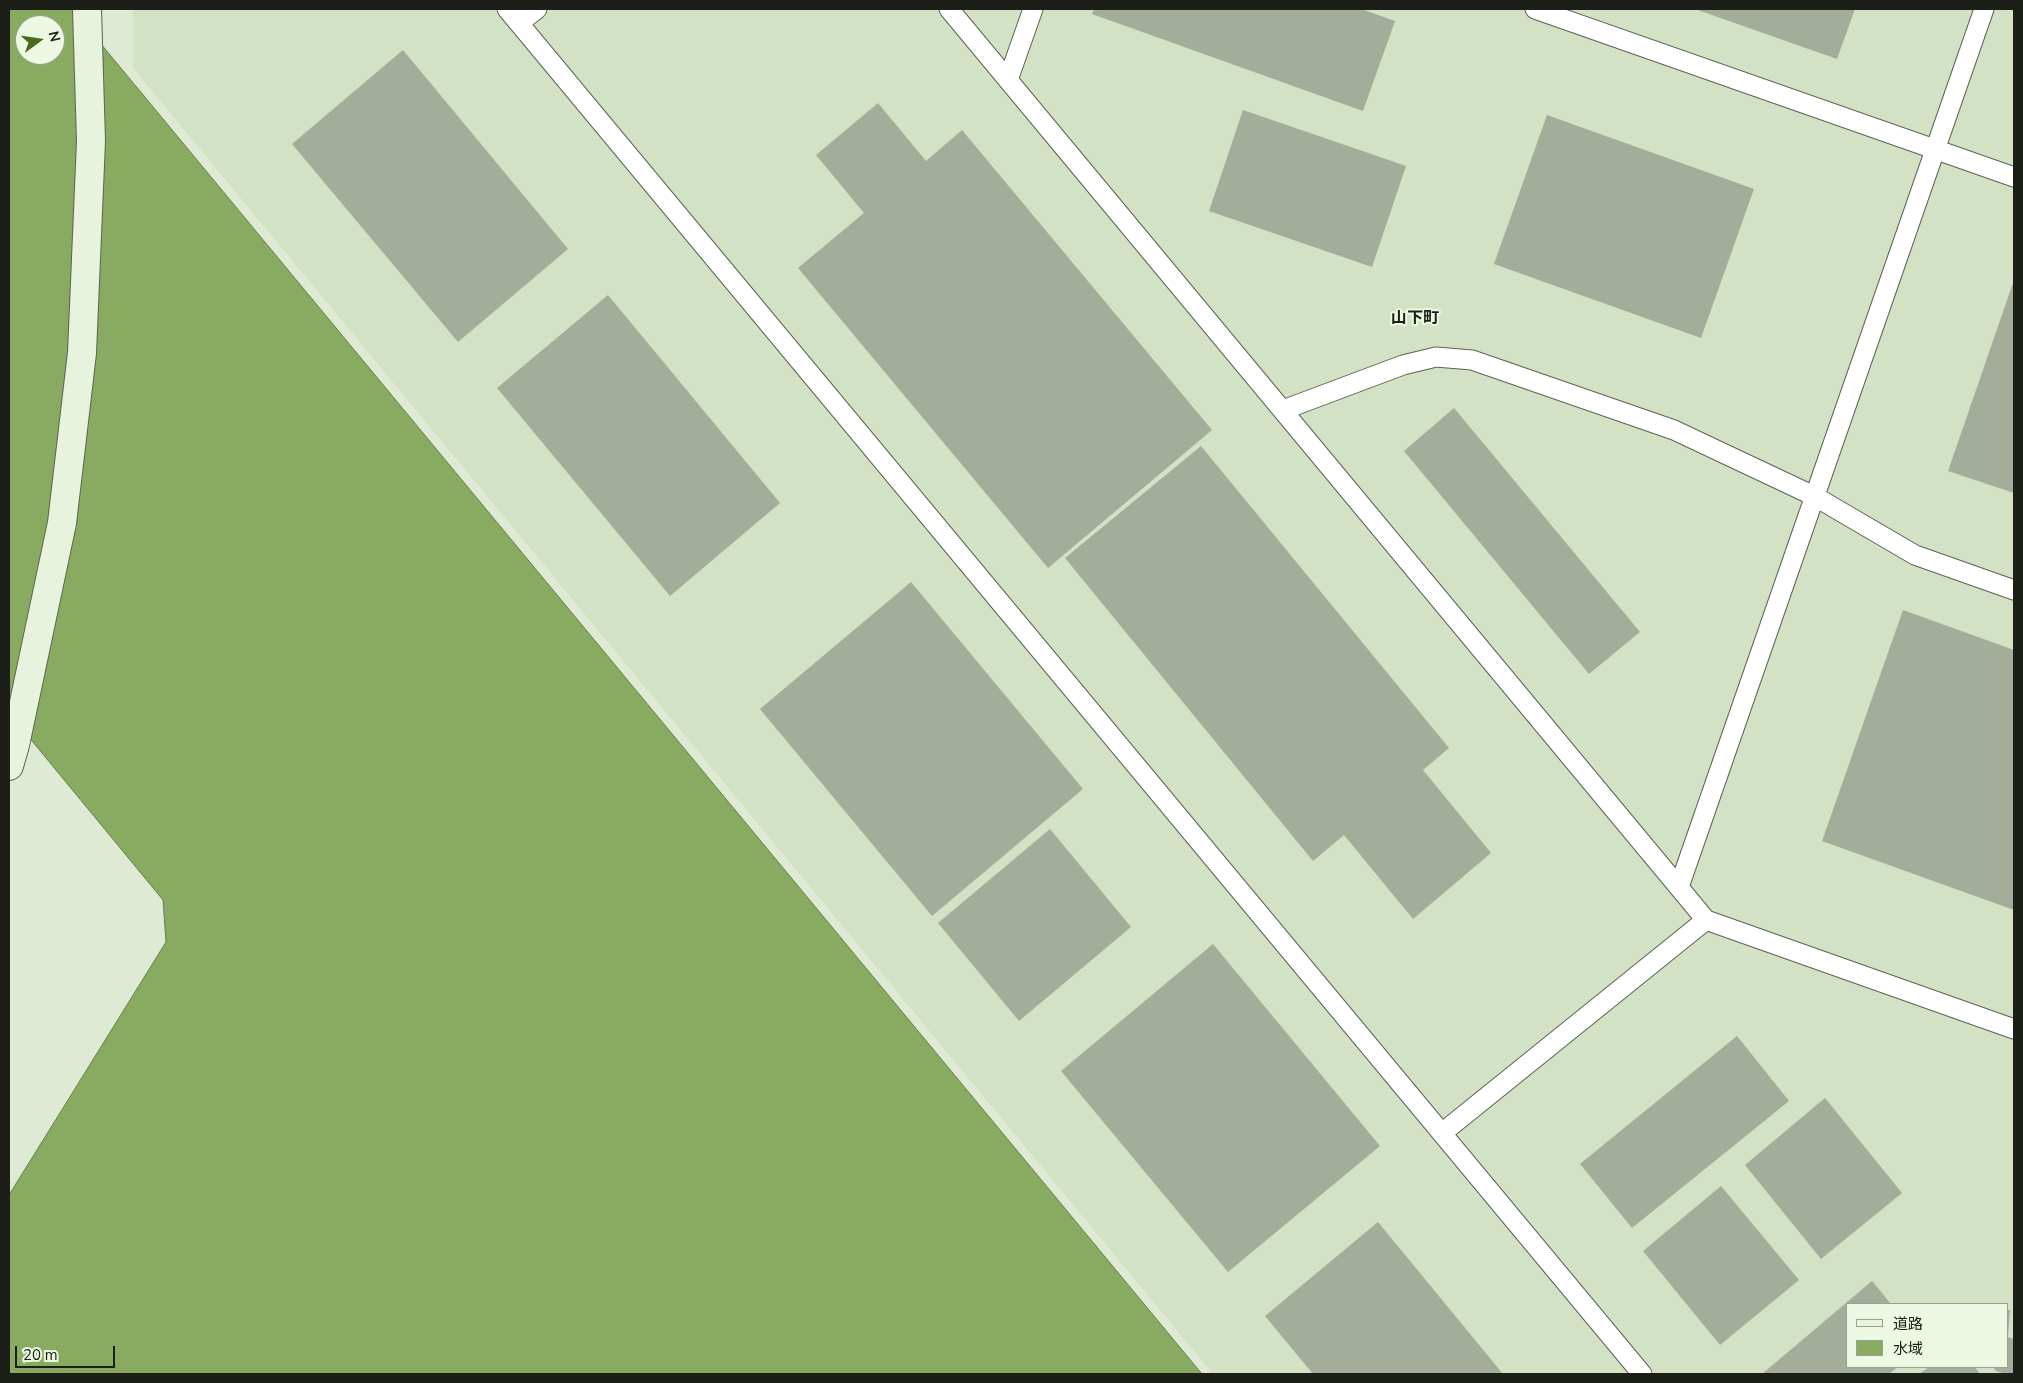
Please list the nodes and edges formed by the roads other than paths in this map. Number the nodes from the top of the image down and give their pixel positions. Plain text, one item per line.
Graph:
1 (87, 9) edge
2 (536, 9) edge
3 (949, 9) edge
4 (1033, 9) edge
5 (1535, 9) edge
6 (1984, 9) edge
7 (513, 16) edge
8 (1008, 80) junction
9 (1935, 149) junction
10 (2014, 177) edge
11 (1283, 410) junction
12 (1814, 496) junction
13 (2014, 590) edge
14 (12, 756) edge
15 (1679, 887) junction
16 (1706, 920) junction
17 (2014, 1029) edge
18 (1442, 1133) junction
19 (1642, 1374) edge

1 - 14 street
2 - 7 lane
3 - 8 lane
4 - 8 lane
5 - 9 lane
6 - 9 lane
7 - 18 lane
8 - 11 lane
9 - 10 lane
9 - 12 lane
11 - 12 lane
11 - 15 lane
12 - 13 lane
12 - 15 lane
15 - 16 lane
16 - 17 lane
16 - 18 lane
18 - 19 lane

